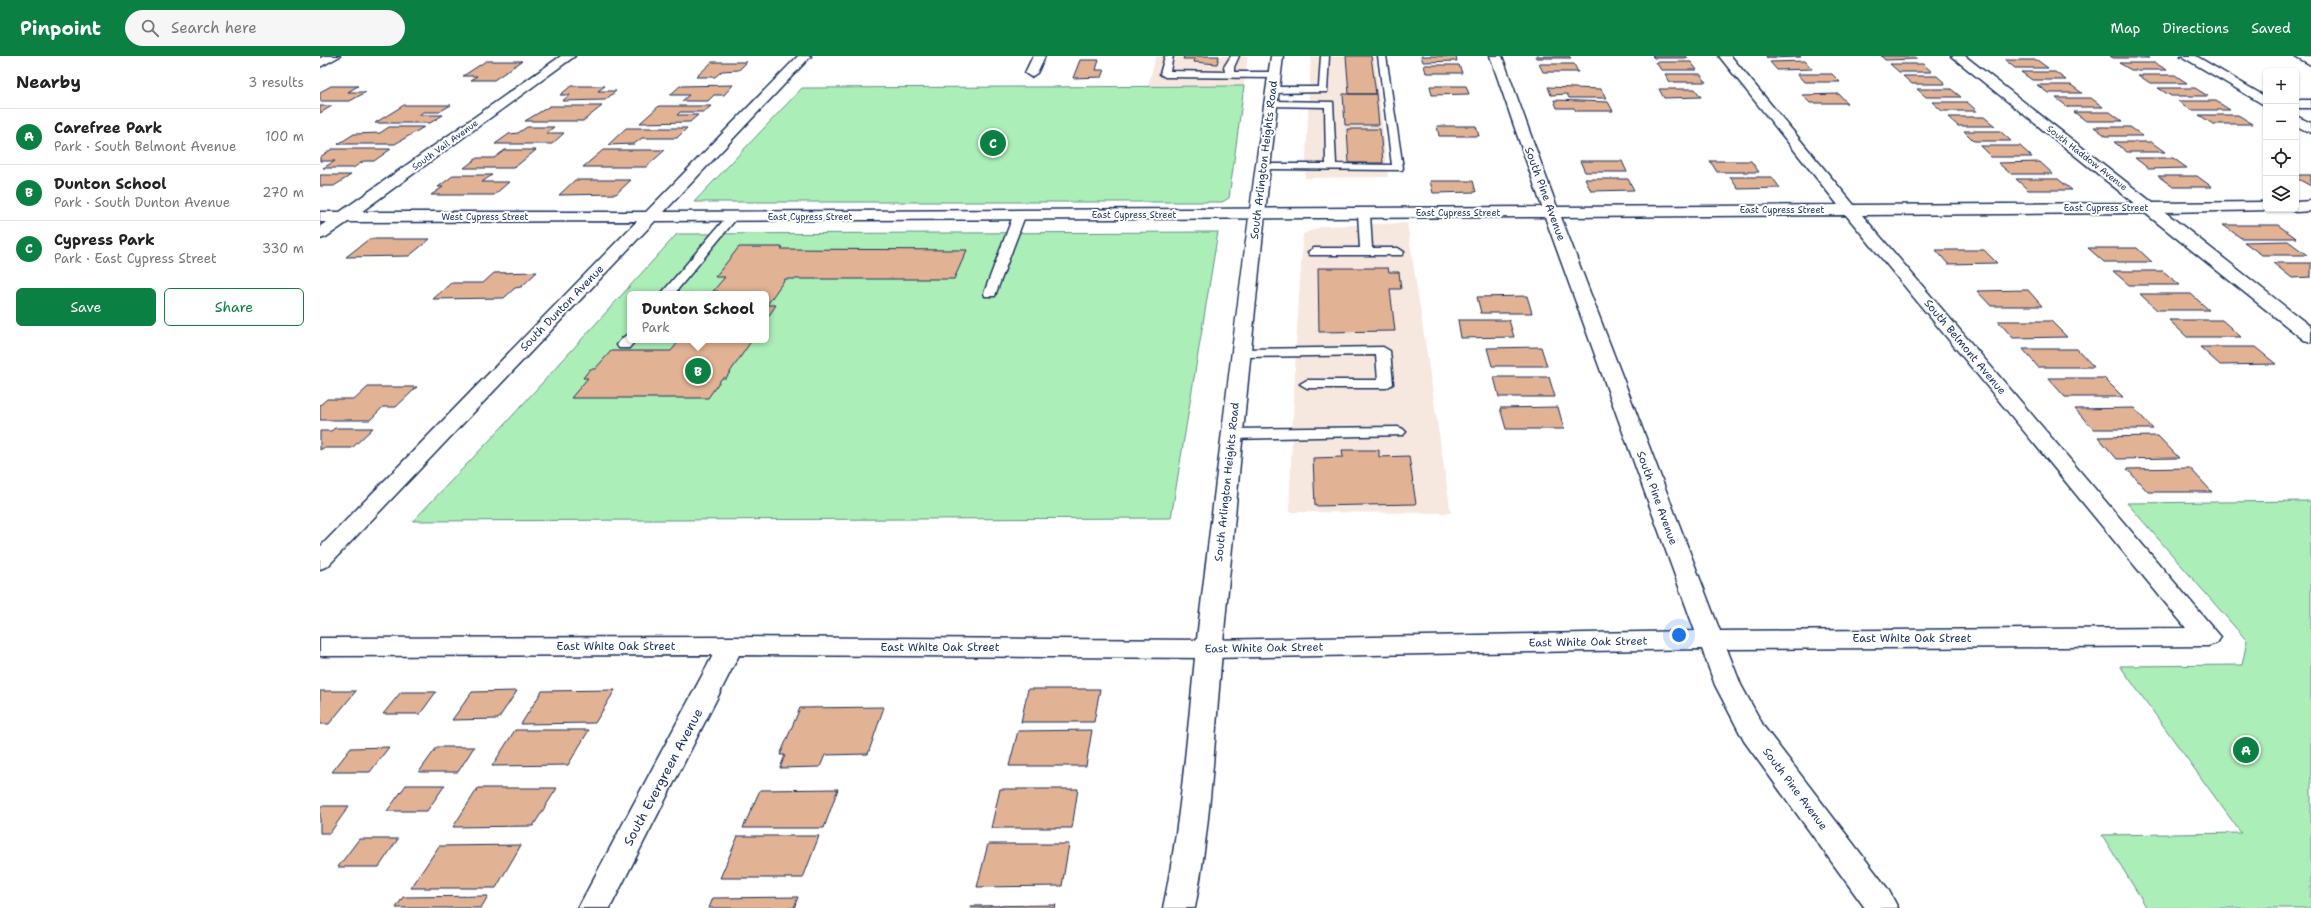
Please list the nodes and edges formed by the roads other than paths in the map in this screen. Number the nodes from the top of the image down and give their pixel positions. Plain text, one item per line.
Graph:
1 (334, 56) edge
2 (569, 56) edge
3 (805, 56) edge
4 (1039, 56) edge
5 (1169, 56) edge
6 (1235, 56) edge
7 (1277, 56) edge
8 (1325, 56) edge
9 (1382, 56) edge
10 (1496, 56) edge
11 (1725, 56) edge
12 (1957, 56) edge
13 (2187, 56) edge
14 (320, 63) edge
15 (1031, 73) dead end
16 (1230, 74) junction
17 (1275, 75) junction
18 (1272, 97) junction
19 (2263, 100) edge
20 (2299, 104) edge
21 (2311, 104) edge
22 (2299, 122) edge
23 (2311, 129) edge
24 (1263, 167) junction
25 (1331, 167) junction
26 (2311, 206) edge
27 (2263, 207) edge
28 (2299, 207) edge
29 (2150, 208) junction
30 (1850, 210) junction
31 (1551, 212) junction
32 (1256, 214) junction
33 (1364, 214) junction
34 (649, 216) junction
35 (1019, 216) junction
36 (320, 217) edge
37 (344, 217) junction
38 (732, 217) junction
39 (320, 234) edge
40 (1314, 252) dead end
41 (1366, 252) junction
42 (1398, 252) dead end
43 (670, 291) edge
44 (990, 293) dead end
45 (2311, 336) edge
46 (1242, 353) junction
47 (1307, 384) dead end
48 (1398, 432) dead end
49 (1233, 434) junction
50 (320, 561) edge
51 (2208, 636) joint
52 (1710, 640) junction
53 (731, 646) junction
54 (320, 647) edge
55 (1209, 649) junction
56 (594, 908) edge
57 (1179, 908) edge
58 (1882, 908) edge

1 - 14 street
2 - 37 street, South Vail Avenue
3 - 34 street, South Dunton Avenue
4 - 15 street
5 - 16 lane
6 - 16 lane
7 - 17 street, South Arlington Heights Road
8 - 18 lane
9 - 25 lane
10 - 31 street, South Pine Avenue
11 - 30 street, South Belmont Avenue
12 - 29 street, South Haddow Avenue
13 - 19 street
16 - 17 lane
17 - 18 street, South Arlington Heights Road
18 - 24 street, South Arlington Heights Road
18 - 25 lane
20 - 21 street
22 - 23 street
24 - 25 lane
24 - 32 street, South Arlington Heights Road
26 - 28 street
27 - 29 street, East Cypress Street
29 - 30 street, East Cypress Street
29 - 45 street, South Haddow Avenue
30 - 31 street, East Cypress Street
30 - 51 street, South Belmont Avenue
31 - 33 street, East Cypress Street
31 - 52 street, South Pine Avenue
32 - 33 street, East Cypress Street
32 - 35 street, East Cypress Street
32 - 46 street, South Arlington Heights Road
33 - 41 lane
34 - 37 street, West Cypress Street
34 - 38 street, East Cypress Street
34 - 50 street, South Dunton Avenue
35 - 38 street, East Cypress Street
35 - 44 lane
36 - 37 street, West Cypress Street
37 - 39 street, South Vail Avenue
38 - 43 lane
40 - 41 lane
41 - 42 lane
46 - 47 lane
46 - 49 street, South Arlington Heights Road
48 - 49 lane
49 - 55 street, South Arlington Heights Road
51 - 52 street, East White Oak Street
52 - 55 street, East White Oak Street
52 - 58 street, South Pine Avenue
53 - 54 street, East White Oak Street
53 - 55 street, East White Oak Street
53 - 56 street, South Evergreen Avenue
55 - 57 street, South Arlington Heights Road

